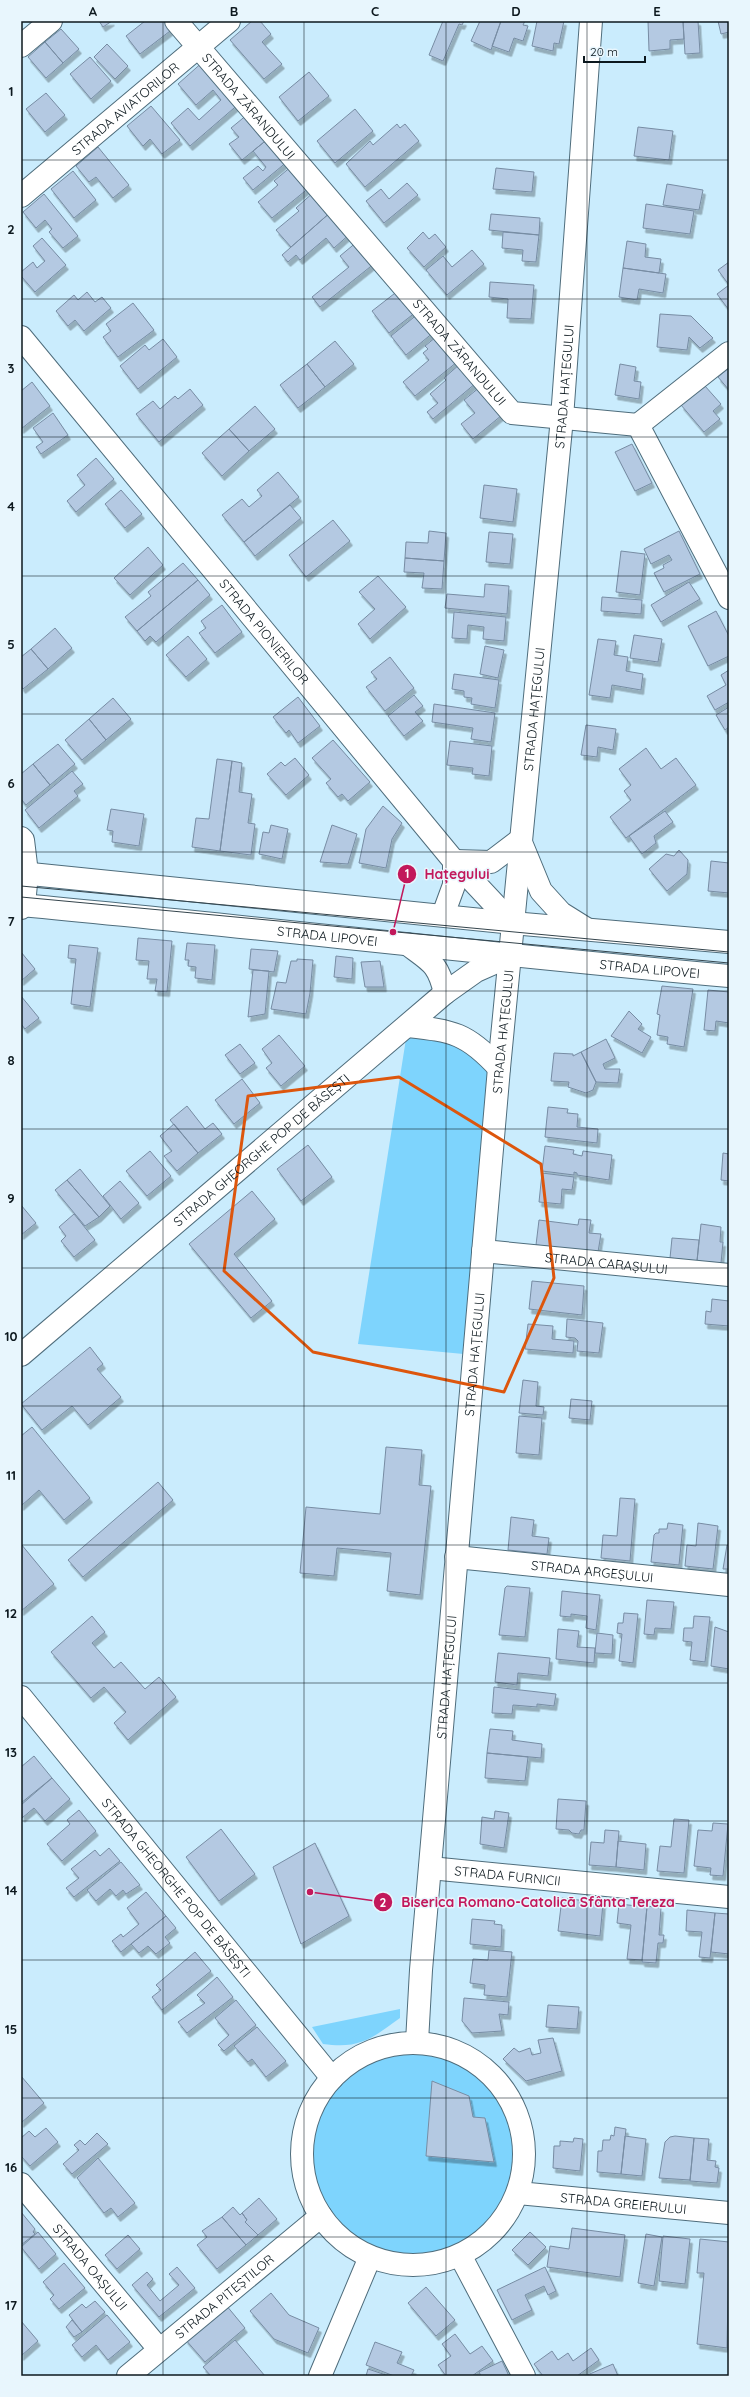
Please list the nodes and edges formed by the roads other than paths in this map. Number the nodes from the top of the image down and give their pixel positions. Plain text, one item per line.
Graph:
1 (51, 21) edge
2 (176, 21) edge
3 (229, 21) edge
4 (591, 21) edge
5 (21, 46) edge
6 (198, 47) junction
7 (21, 196) edge
8 (21, 338) edge
9 (729, 354) edge
10 (562, 418) junction
11 (638, 425) junction
12 (729, 598) edge
13 (21, 838) edge
14 (520, 840) junction
15 (454, 861) junction
16 (24, 873) edge
17 (22, 906) edge
18 (443, 915) junction
19 (512, 922) junction
20 (587, 930) junction
21 (729, 942) edge
22 (406, 944) junction
23 (510, 956) junction
24 (729, 976) edge
25 (445, 993) junction
26 (408, 1026) junction
27 (499, 1068) junction
28 (483, 1251) junction
29 (729, 1275) edge
30 (21, 1355) edge
31 (456, 1557) junction
32 (729, 1585) edge
33 (21, 1697) edge
34 (430, 1868) junction
35 (729, 1897) edge
36 (417, 2042) junction
37 (332, 2078) junction
38 (21, 2184) edge
39 (518, 2193) junction
40 (729, 2213) edge
41 (321, 2216) junction
42 (460, 2255) junction
43 (370, 2257) junction
44 (159, 2349) junction
45 (128, 2376) edge
46 (320, 2376) edge
47 (524, 2376) edge

1 - 5 street
2 - 6 street, STRADA ZĂRANDULUI
3 - 6 street, STRADA AVIATORILOR
4 - 10 street, STRADA HAȚEGULUI
6 - 7 street, STRADA AVIATORILOR
6 - 10 street, STRADA ZĂRANDULUI
8 - 15 street, STRADA PIONIERILOR
9 - 11 street
10 - 11 street, STRADA ZĂRANDULUI
10 - 14 street, STRADA HAȚEGULUI
11 - 12 street
13 - 16 street
14 - 15 street
14 - 19 street, STRADA HAȚEGULUI
14 - 20 street
15 - 18 street
15 - 19 street, STRADA PIONIERILOR
16 - 17 street
16 - 18 street
17 - 22 street, STRADA LIPOVEI
18 - 19 street
19 - 20 street
19 - 23 street, STRADA HAȚEGULUI
20 - 21 street
22 - 23 street, STRADA LIPOVEI
22 - 25 street
23 - 24 street, STRADA LIPOVEI
23 - 25 street, STRADA GHEORGHE POP DE BĂSEȘTI
23 - 27 street, STRADA HAȚEGULUI
25 - 26 street, STRADA GHEORGHE POP DE BĂSEȘTI
26 - 27 street
26 - 30 street, STRADA GHEORGHE POP DE BĂSEȘTI
27 - 28 street, STRADA HAȚEGULUI
28 - 29 street, STRADA CARAȘULUI
28 - 31 street, STRADA HAȚEGULUI
31 - 32 street, STRADA ARGEȘULUI
31 - 34 street, STRADA HAȚEGULUI
33 - 37 street, STRADA GHEORGHE POP DE BĂSEȘTI
34 - 35 street, STRADA FURNICII
34 - 36 street, STRADA HAȚEGULUI
36 - 37 street
36 - 39 street
37 - 41 street
38 - 44 street, STRADA OAȘULUI
39 - 40 street, STRADA GREIERULUI
39 - 42 street
41 - 43 street
41 - 44 street, STRADA PITEȘTILOR
42 - 43 street
42 - 47 street
43 - 46 street
44 - 45 street, STRADA PITEȘTILOR

